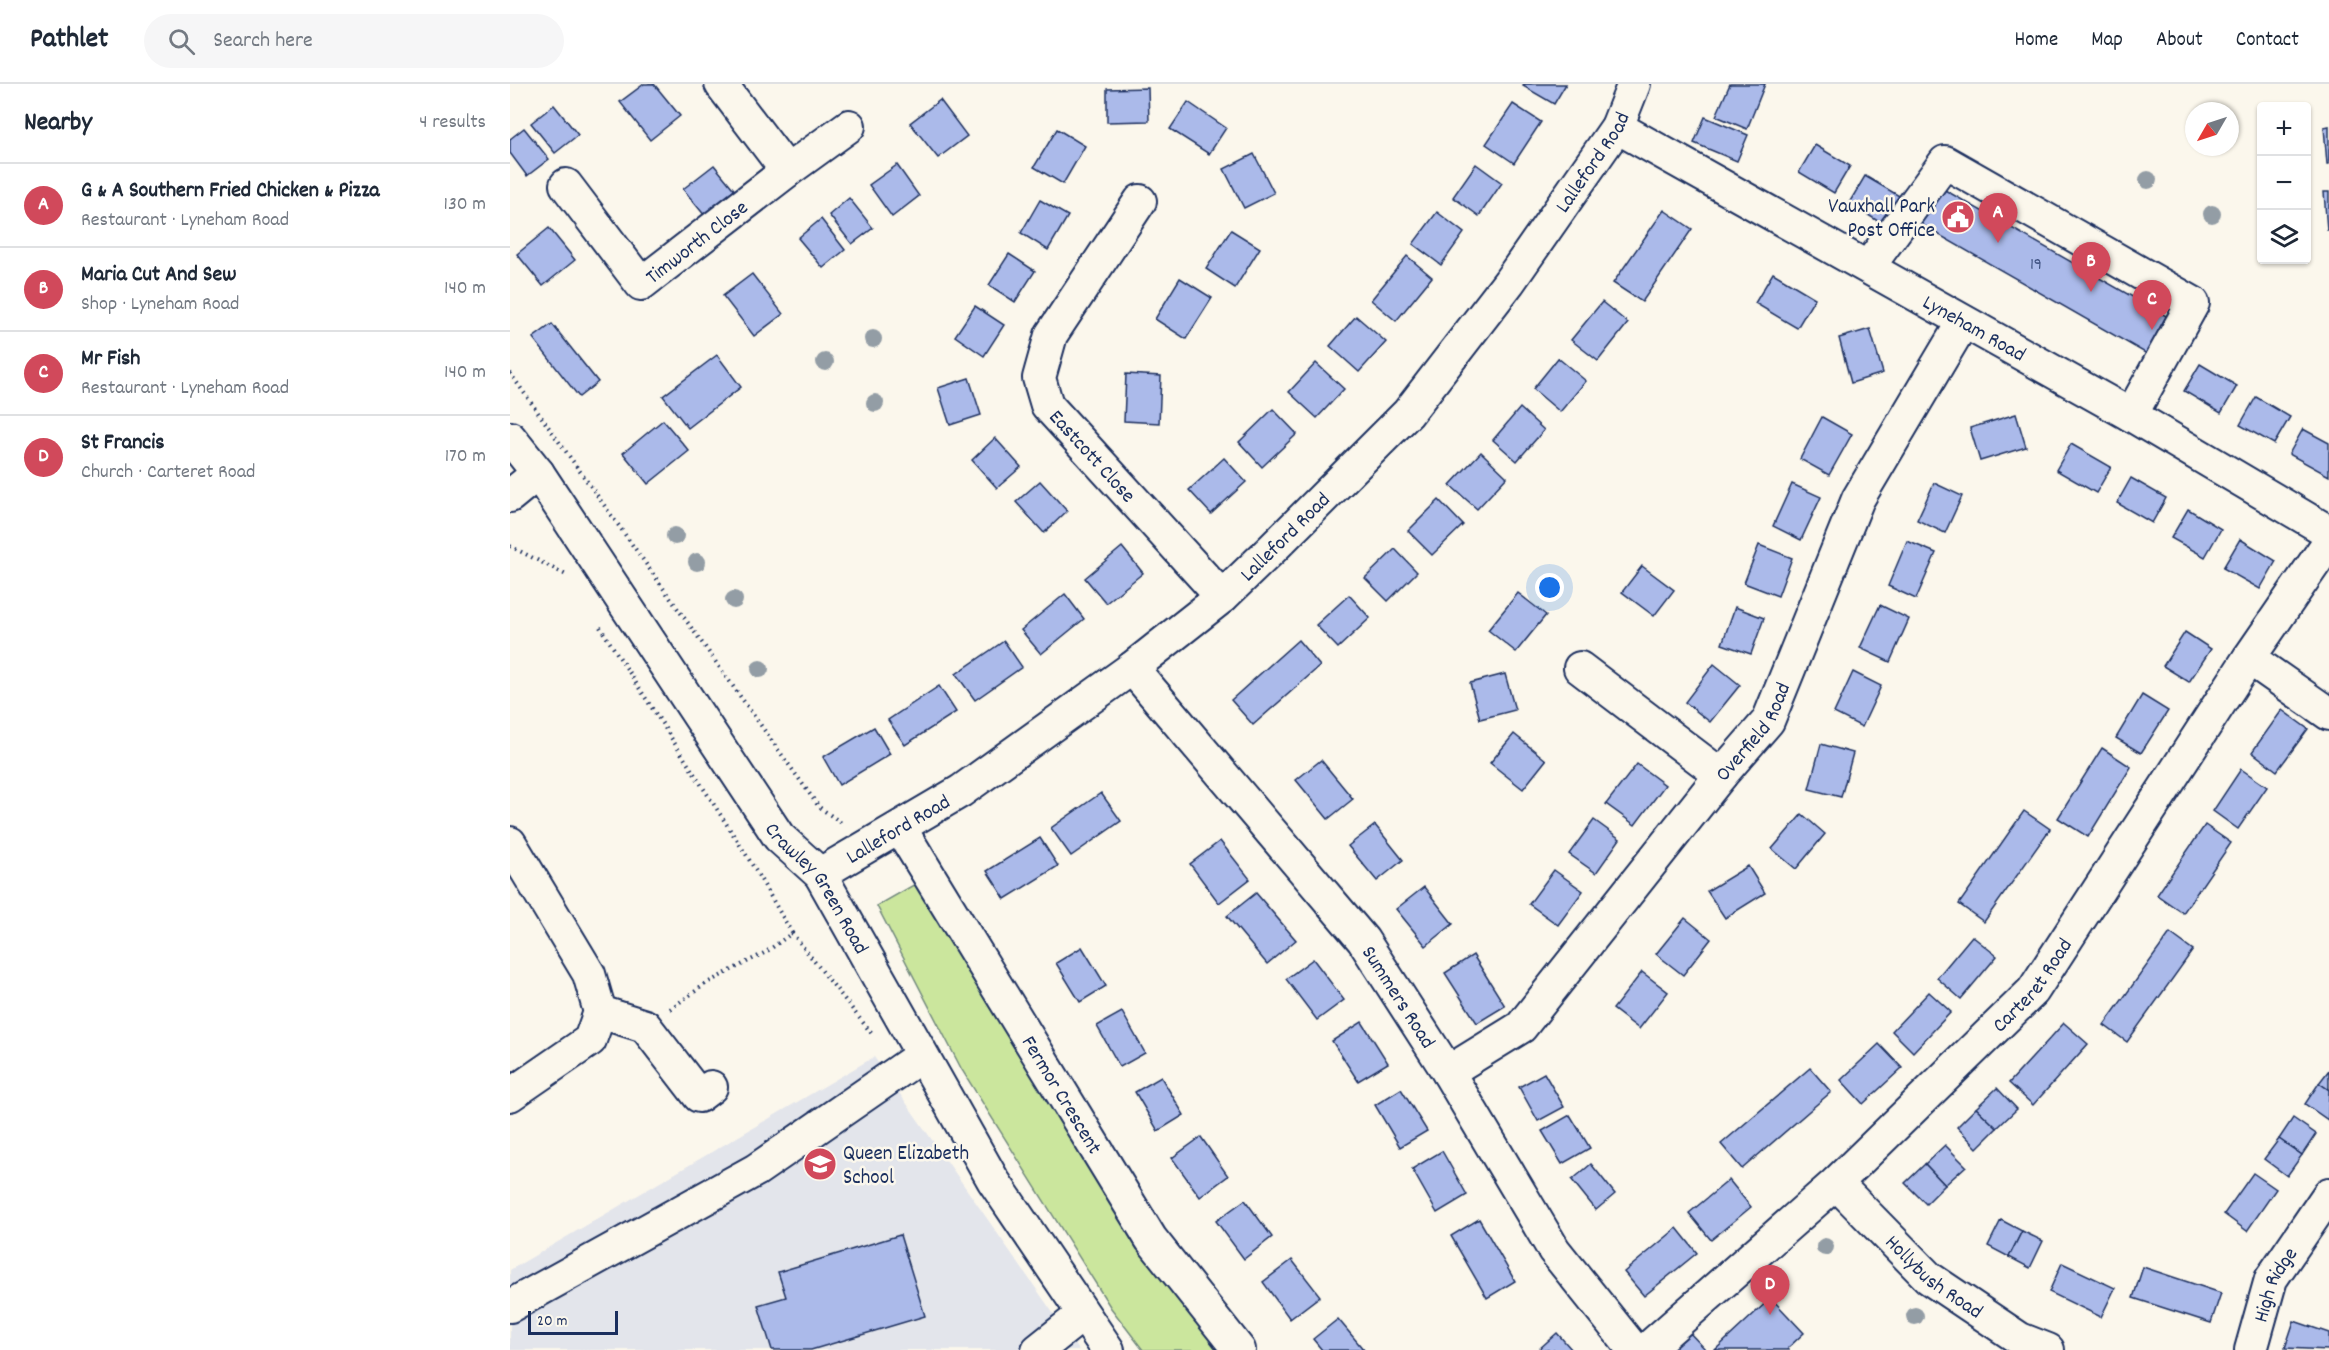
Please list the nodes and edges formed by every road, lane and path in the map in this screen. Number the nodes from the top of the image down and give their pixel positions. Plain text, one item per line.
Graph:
1 (721, 84) edge
2 (1634, 84) edge
3 (849, 126) dead end
4 (1617, 127) junction
5 (787, 171) junction
6 (566, 185) dead end
7 (1140, 201) dead end
8 (1869, 267) junction
9 (1963, 322) junction
10 (510, 373) edge
11 (2131, 415) junction
12 (510, 438) edge
13 (538, 473) junction
14 (510, 496) edge
15 (2329, 532) edge
16 (2329, 542) edge
17 (510, 546) edge
18 (560, 566) dead end
19 (566, 575) junction
20 (572, 585) dead end
21 (1222, 597) junction
22 (598, 625) dead end
23 (2249, 658) junction
24 (1132, 668) junction
25 (1580, 668) dead end
26 (2329, 714) edge
27 (1721, 775) junction
28 (900, 828) junction
29 (851, 829) dead end
30 (510, 843) edge
31 (820, 874) junction
32 (792, 933) junction
33 (600, 1012) junction
34 (645, 1026) junction
35 (879, 1042) dead end
36 (921, 1056) junction
37 (1448, 1072) junction
38 (711, 1087) dead end
39 (510, 1095) edge
40 (1836, 1183) junction
41 (2329, 1194) edge
42 (510, 1306) edge
43 (1082, 1315) junction
44 (1038, 1350) edge
45 (1108, 1350) edge
46 (1239, 1350) edge
47 (1634, 1350) edge
48 (1646, 1350) edge
49 (2048, 1350) edge
50 (2251, 1350) edge

1 - 5 street
2 - 4 street, Lalleford Road
3 - 5 street, Timworth Close
4 - 8 street, Lyneham Road
4 - 21 street, Lalleford Road
5 - 6 street, Timworth Close
7 - 21 street, Eastcott Close
8 - 9 street, Lyneham Road
8 - 11 street
9 - 11 street, Lyneham Road
9 - 27 street, Overfield Road
10 - 29 path
11 - 15 street, Lyneham Road
12 - 13 street, Crawley Green Road
13 - 14 street
13 - 31 street, Crawley Green Road
16 - 23 street, Carteret Road
17 - 19 path
18 - 19 path
19 - 20 path
21 - 24 street, Lalleford Road
22 - 32 path
23 - 26 street
23 - 40 street, Carteret Road
24 - 28 street, Lalleford Road
24 - 37 street, Summers Road
25 - 27 street
27 - 37 street, Overfield Road
28 - 31 street, Lalleford Road
28 - 46 street, Fermor Crescent
30 - 33 street
31 - 36 street, Crawley Green Road
32 - 34 path
32 - 35 path
33 - 34 street
33 - 39 street
34 - 38 street
36 - 42 street
36 - 43 street, Crawley Green Road
37 - 47 street, Summers Road
40 - 48 street, Carteret Road
40 - 49 street, Hollybush Road
41 - 50 street, High Ridge
43 - 44 street
43 - 45 street, Crawley Green Road

